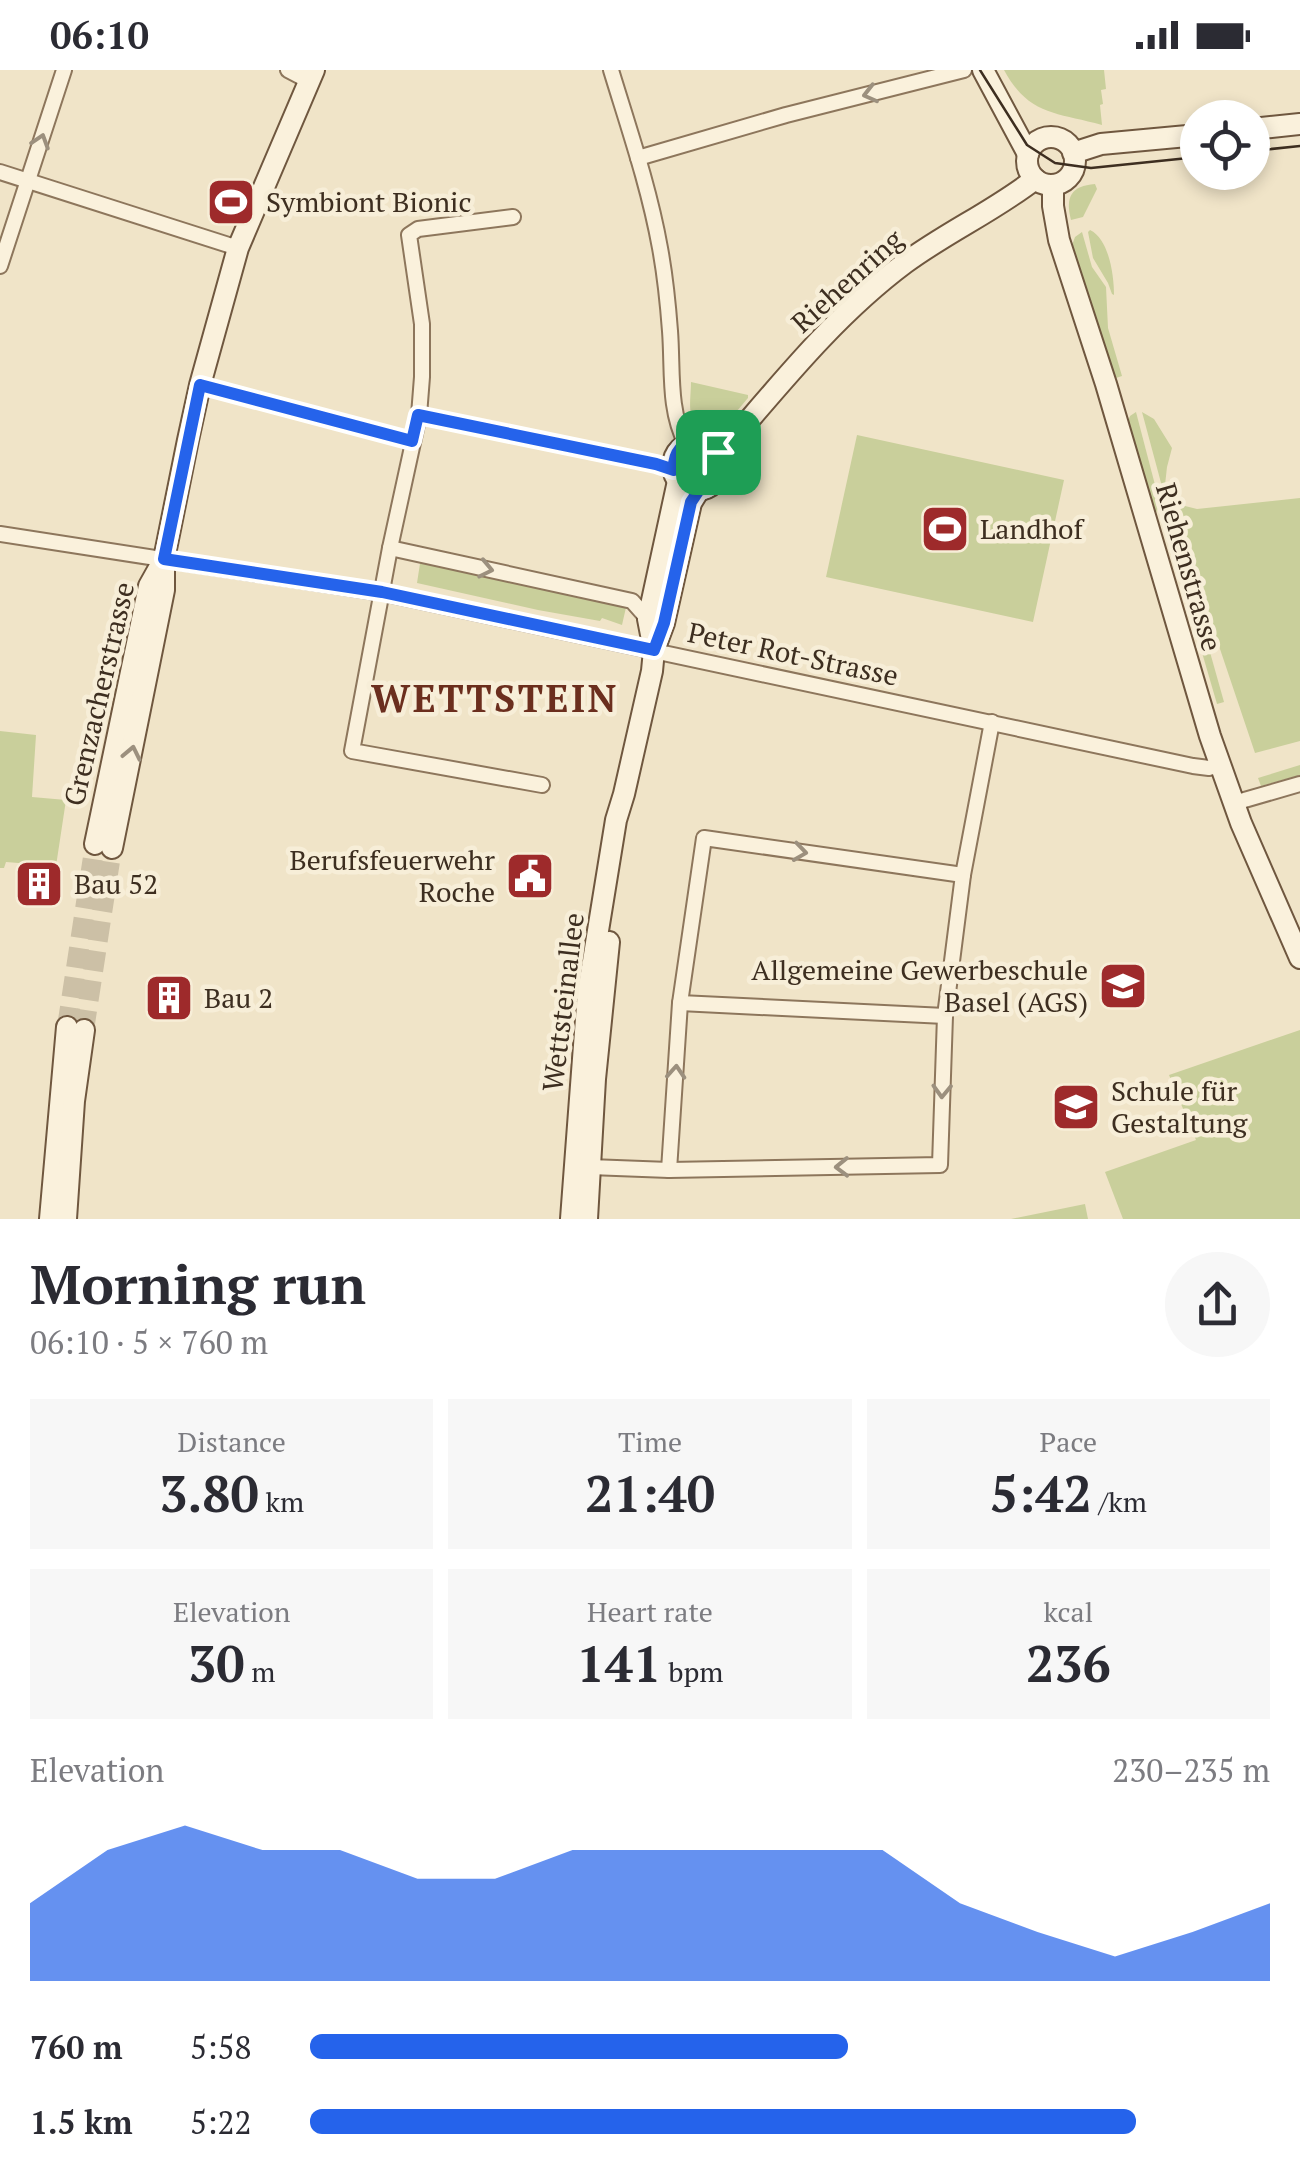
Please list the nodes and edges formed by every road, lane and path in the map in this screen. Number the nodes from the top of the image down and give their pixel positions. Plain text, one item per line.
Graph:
1 (64, 70) edge
2 (288, 70) edge
3 (611, 70) edge
4 (964, 70) edge
5 (983, 70) edge
6 (312, 76) edge
7 (1010, 123) junction
8 (1300, 124) edge
9 (1270, 127) edge
10 (1054, 137) junction
11 (1180, 137) edge
12 (1073, 153) junction
13 (1028, 154) junction
14 (638, 158) junction
15 (0, 172) edge
16 (28, 180) junction
17 (1044, 182) junction
18 (513, 217) dead end
19 (238, 248) junction
20 (0, 266) edge
21 (200, 385) junction
22 (418, 415) junction
23 (412, 441) junction
24 (686, 444) junction
25 (718, 452) junction
26 (676, 476) junction
27 (699, 490) junction
28 (0, 534) edge
29 (390, 548) junction
30 (164, 559) junction
31 (382, 592) junction
32 (648, 620) junction
33 (654, 650) junction
34 (992, 722) junction
35 (1220, 765) junction
36 (1300, 784) edge
37 (542, 785) dead end
38 (624, 794) junction
39 (1234, 803) junction
40 (103, 846) tunnel mouth
41 (963, 874) junction
42 (1300, 958) edge
43 (680, 1003) junction
44 (945, 1016) junction
45 (590, 1167) junction
46 (670, 1170) junction
47 (50, 1219) edge
48 (66, 1219) edge
49 (572, 1219) edge
50 (588, 1219) edge

16 -> 1 street
2 - 6 street
3 - 14 street
4 -> 14 street
5 - 7 main road
6 - 19 main road, Grenzacherstrasse
7 - 10 main road
7 - 13 main road
8 - 9 main road
10 - 12 main road
10 - 13 main road
11 - 12 main road
12 - 17 main road, Riehenring
13 - 17 main road
14 - 24 street
15 - 16 street
16 - 19 street
16 - 20 street
17 - 25 main road, Riehenring
17 - 35 main road, Riehenstrasse
18 - 22 street
19 - 21 main road, Grenzacherstrasse
21 - 23 street
21 - 30 main road, Grenzacherstrasse
22 - 23 street
22 - 26 street
23 - 29 street
24 - 25 main road
24 - 26 main road, Wettsteinallee
25 - 27 main road, Wettsteinallee
26 - 27 main road
26 - 32 main road, Wettsteinallee
27 - 33 main road, Wettsteinallee
28 - 30 street, Peter Rot-Strasse
29 - 31 street
29 -> 32 street
30 - 31 street, Peter Rot-Strasse
30 - 40 main road, Grenzacherstrasse
31 - 33 street, Peter Rot-Strasse
31 - 37 street
32 - 33 main road, Wettsteinallee
33 - 34 street, Peter Rot-Strasse
33 - 38 main road, Wettsteinallee
34 - 35 street, Peter Rot-Strasse
34 - 41 street
35 - 39 main road, Riehenstrasse
36 - 39 street
38 - 45 main road, Wettsteinallee
38 - 49 main road, Wettsteinallee
39 - 42 main road, Riehenstrasse
43 -> 41 street
41 - 44 street
43 - 44 street
46 -> 43 street
44 -> 46 street
45 - 46 street
45 - 50 main road, Wettsteinallee
47 - 48 main road

